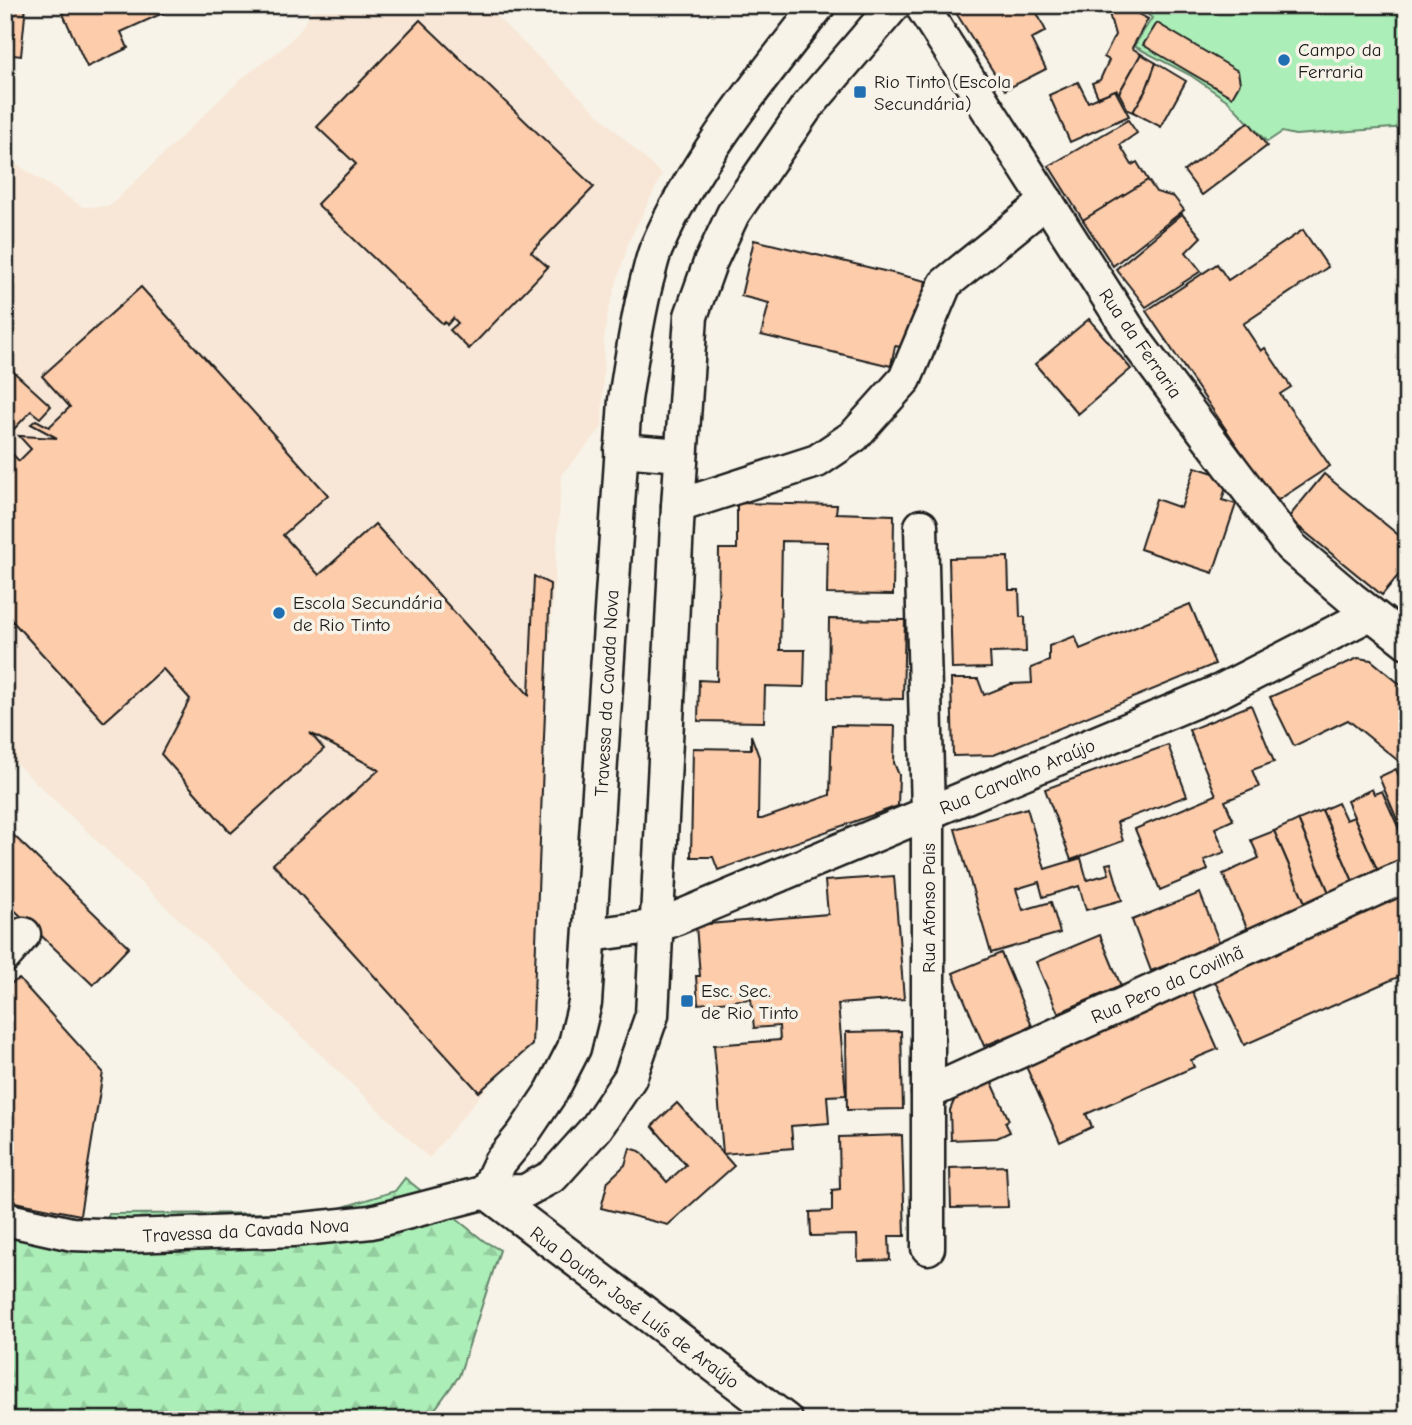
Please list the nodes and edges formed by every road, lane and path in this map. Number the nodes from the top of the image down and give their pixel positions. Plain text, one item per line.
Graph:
1 (820, 5) edge
2 (894, 5) edge
3 (920, 5) edge
4 (1047, 201) junction
5 (621, 450) junction
6 (681, 455) junction
7 (678, 506) junction
8 (921, 526) dead end
9 (1370, 614) junction
10 (1407, 642) edge
11 (928, 814) junction
12 (1407, 875) edge
13 (658, 926) junction
14 (591, 935) junction
15 (928, 1093) junction
16 (486, 1192) junction
17 (5, 1219) edge
18 (928, 1248) dead end
19 (786, 1420) edge

1 - 5 street, Travessa da Cavada Nova
2 - 6 street, Travessa da Cavada Nova
3 - 4 street, Rua da Ferraria
4 - 7 street
4 - 9 street, Rua da Ferraria
5 - 6 street
5 - 14 street, Travessa da Cavada Nova
6 - 7 street, Travessa da Cavada Nova
7 - 13 street, Travessa da Cavada Nova
8 - 11 street, Rua Afonso Pais
9 - 10 street, Rua da Ferraria
9 - 11 street, Rua Carvalho Araújo
11 - 13 street, Rua Carvalho Araújo
11 - 15 street, Rua Afonso Pais
12 - 15 street, Rua Pero da Covilhã
13 - 14 street
13 - 16 street, Travessa da Cavada Nova
14 - 16 street, Travessa da Cavada Nova
15 - 18 street, Rua Afonso Pais
16 - 17 street, Travessa da Cavada Nova
16 - 19 street, Rua Doutor José Luís de Araújo

